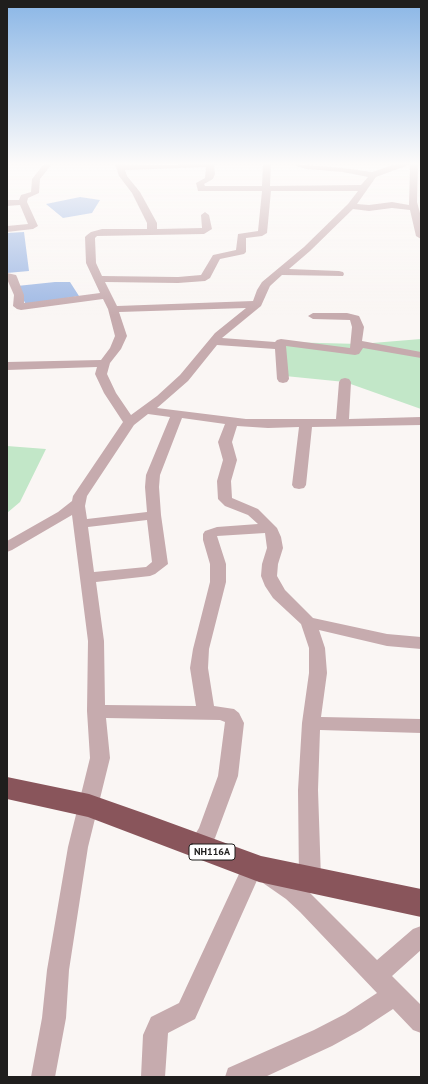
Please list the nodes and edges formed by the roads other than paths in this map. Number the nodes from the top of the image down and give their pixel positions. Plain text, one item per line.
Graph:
1 (29, 215) edge
2 (148, 215) edge
3 (205, 215) dead end
4 (264, 215) edge
5 (342, 215) edge
6 (419, 218) edge
7 (7, 230) edge
8 (152, 232) junction
9 (421, 236) edge
10 (280, 272) junction
11 (339, 274) dead end
12 (7, 276) edge
13 (98, 279) junction
14 (106, 295) junction
15 (257, 304) junction
16 (113, 309) junction
17 (313, 316) dead end
18 (214, 341) junction
19 (280, 346) junction
20 (355, 352) junction
21 (421, 355) edge
22 (104, 363) junction
23 (7, 366) edge
24 (283, 379) dead end
25 (346, 382) dead end
26 (147, 410) junction
27 (177, 414) junction
28 (421, 420) edge
29 (232, 421) junction
30 (342, 421) junction
31 (129, 422) junction
32 (306, 423) junction
33 (299, 485) dead end
34 (78, 504) junction
35 (154, 515) junction
36 (80, 524) junction
37 (270, 528) junction
38 (7, 547) edge
39 (87, 578) junction
40 (308, 622) junction
41 (421, 644) edge
42 (96, 711) junction
43 (206, 713) junction
44 (311, 723) junction
45 (421, 726) edge
46 (7, 788) edge
47 (89, 806) junction
48 (198, 846) junction
49 (256, 868) junction
50 (310, 879) junction
51 (421, 903) edge
52 (421, 936) edge
53 (376, 975) junction
54 (395, 994) junction
55 (421, 1022) edge
56 (43, 1077) edge
57 (153, 1077) edge
58 (237, 1077) edge

1 - 7 street
2 - 8 street
3 - 8 street
4 - 13 street
5 - 10 street
6 - 9 street
8 - 13 street
10 - 11 street
10 - 15 street
12 - 14 street
13 - 14 street
14 - 16 street
15 - 16 street
15 - 18 street
16 - 22 street
17 - 20 street
18 - 19 street
18 - 26 street
19 - 20 street
19 - 24 street
20 - 21 street
22 - 23 street
22 - 31 street
25 - 30 street
26 - 27 street
26 - 31 street
27 - 29 street
27 - 35 street
28 - 30 street
29 - 32 street
29 - 37 street
30 - 32 street
31 - 34 street
32 - 33 street
34 - 36 street
34 - 38 street
35 - 36 street
35 - 39 street
36 - 39 street
37 - 40 street
37 - 43 street
39 - 42 street
40 - 41 street
40 - 44 street
42 - 43 street
42 - 47 street
43 - 48 street
44 - 45 street
44 - 50 street
46 - 47 highway, NH116A
47 - 48 highway, NH116A
47 - 56 street
48 - 49 highway, NH116A
49 - 50 highway, NH116A
49 - 53 street
49 - 57 street
50 - 51 highway, NH116A
52 - 53 street
53 - 54 street
54 - 55 street
54 - 58 street

